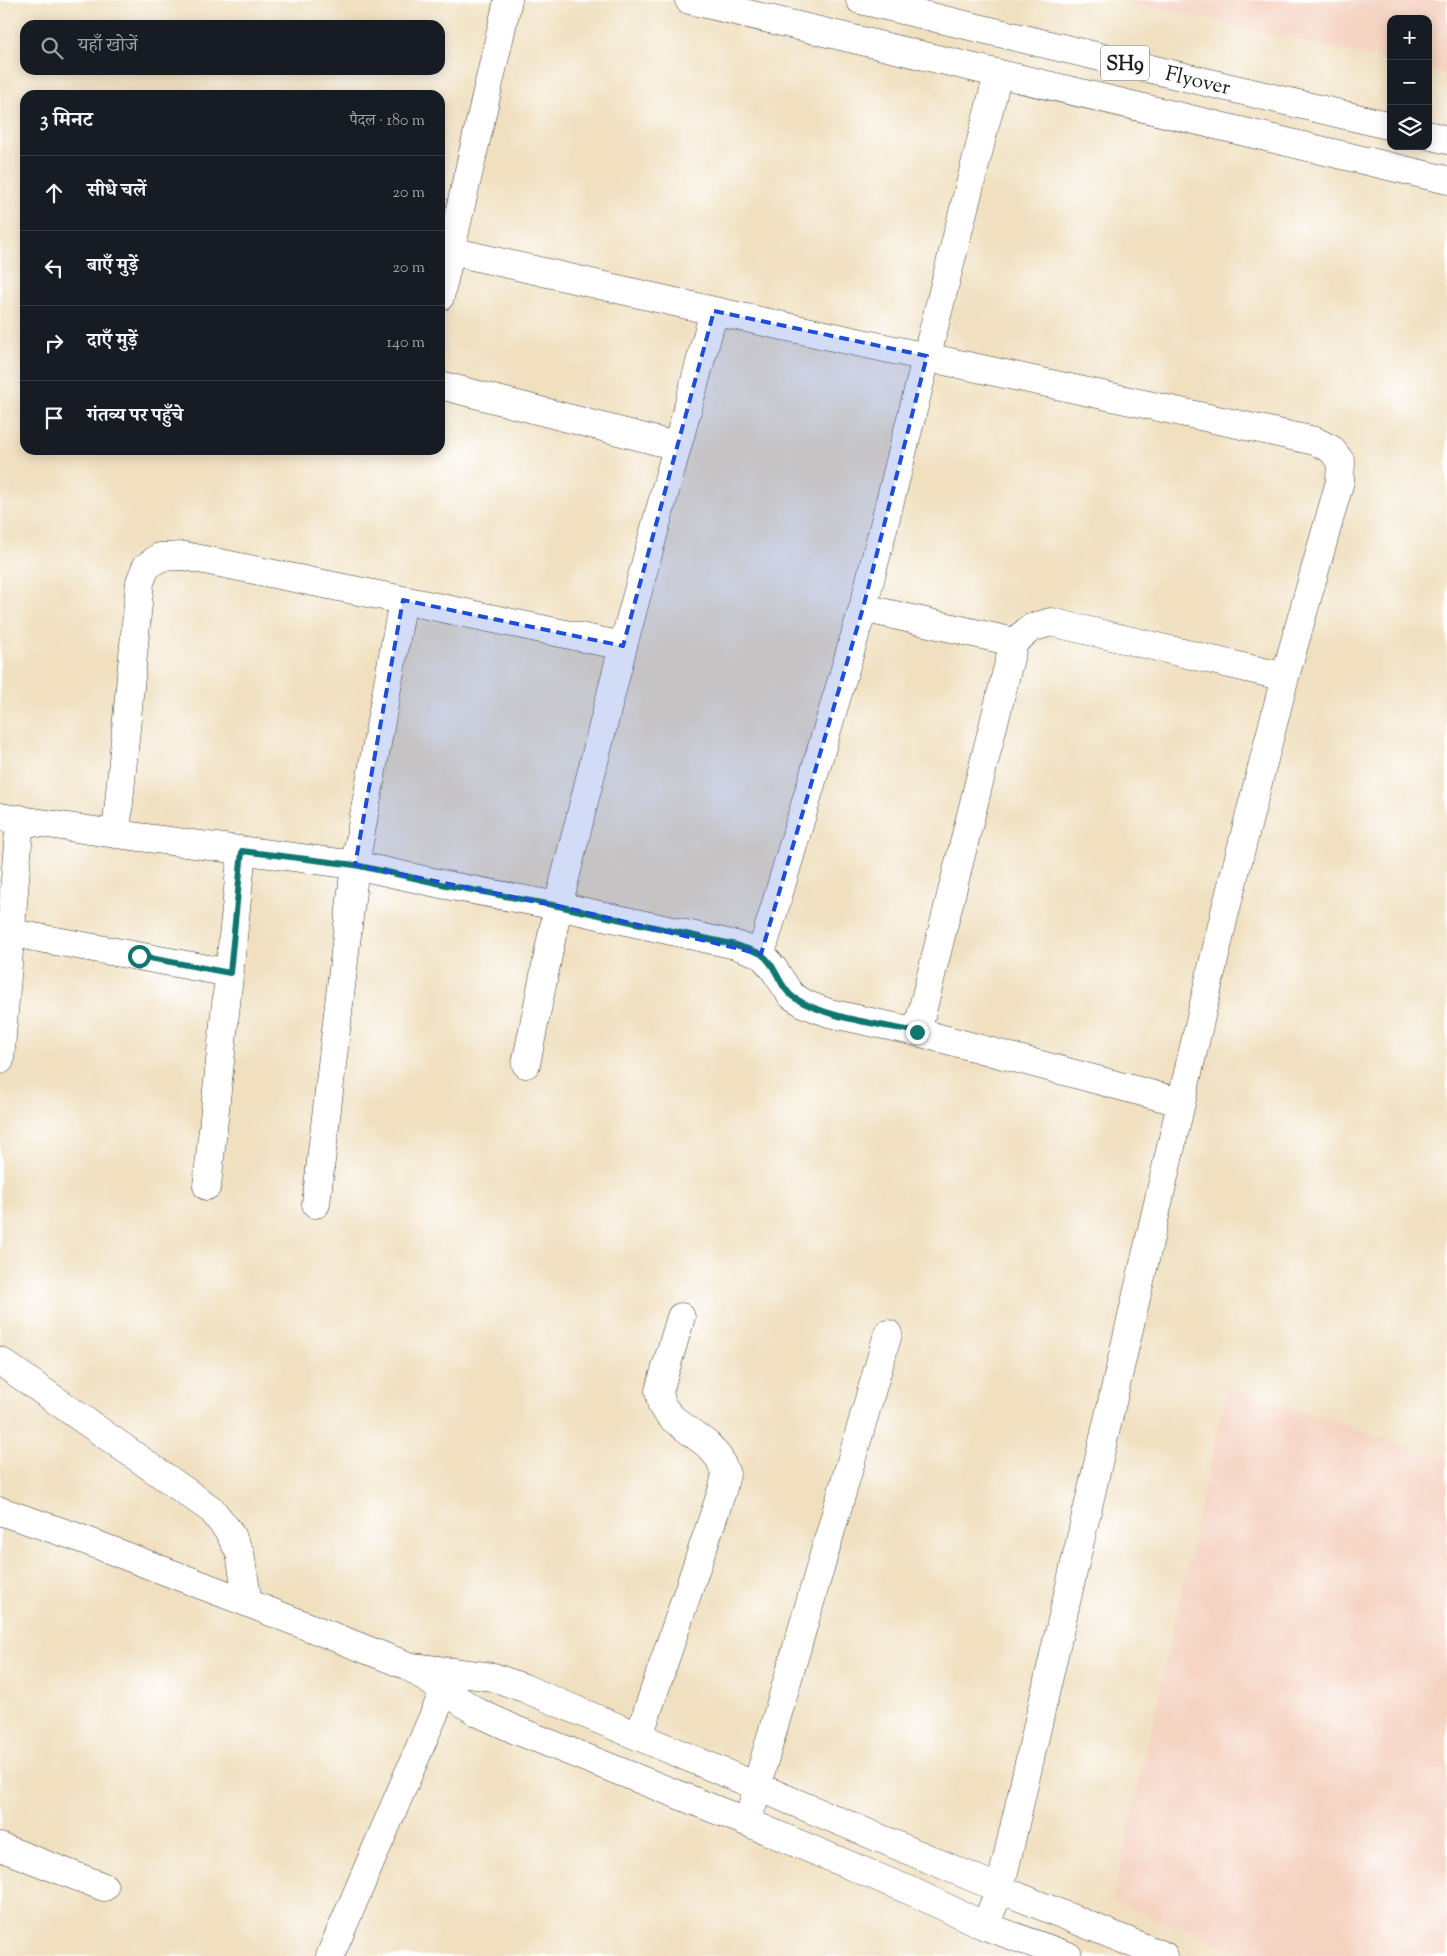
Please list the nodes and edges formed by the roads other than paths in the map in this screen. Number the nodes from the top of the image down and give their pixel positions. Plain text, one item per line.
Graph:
1 (508, 0) edge
2 (689, 0) edge
3 (860, 0) edge
4 (998, 74) junction
5 (1387, 125) edge
6 (1432, 136) edge
7 (1447, 140) edge
8 (1447, 180) edge
9 (451, 251) junction
10 (445, 276) edge
11 (714, 311) junction
12 (927, 356) junction
13 (445, 386) edge
14 (676, 446) junction
15 (403, 600) junction
16 (863, 608) junction
17 (1014, 642) junction
18 (623, 646) junction
19 (1285, 677) junction
20 (10, 818) edge
21 (116, 834) junction
22 (242, 851) junction
23 (355, 865) junction
24 (558, 906) junction
25 (12, 933) junction
26 (761, 954) junction
27 (230, 973) junction
28 (917, 1032) junction
29 (0, 1060) edge
30 (526, 1064) dead end
31 (1180, 1102) junction
32 (207, 1186) dead end
33 (316, 1204) dead end
34 (681, 1317) dead end
35 (888, 1334) dead end
36 (0, 1361) edge
37 (0, 1511) edge
38 (248, 1602) junction
39 (408, 1666) junction
40 (444, 1691) junction
41 (639, 1736) junction
42 (756, 1785) junction
43 (749, 1823) junction
44 (0, 1847) edge
45 (104, 1887) dead end
46 (1000, 1889) junction
47 (1060, 1912) junction
48 (985, 1926) junction
49 (1054, 1953) edge
50 (330, 1956) edge
51 (1164, 1956) edge

1 - 9 street
2 - 4 street
3 - 5 street, Flyover / SH9
4 - 8 street
4 - 12 street
6 - 7 street
9 - 10 street
9 - 11 street
11 - 12 street
11 - 14 street
12 - 16 street
12 - 19 street
13 - 14 street
14 - 18 street
15 - 18 street
15 - 21 street
15 - 23 street
16 - 17 street
16 - 26 street
17 - 19 street
17 - 28 street
18 - 24 street
19 - 31 street
20 - 21 street
20 - 25 street
21 - 22 street
22 - 23 street
22 - 27 street
23 - 24 street
23 - 33 street
24 - 26 street
24 - 30 street
25 - 27 street
25 - 29 street
26 - 28 street
27 - 32 street
28 - 31 street
31 - 46 street
34 - 41 street
35 - 42 street
36 - 38 street
37 - 38 street
38 - 39 street
39 - 40 street
39 - 41 street
40 - 43 street
40 - 50 street
41 - 42 street
42 - 43 street
42 - 46 street
43 - 48 street
44 - 45 street
46 - 47 street
46 - 48 street
47 - 49 street
47 - 51 street
48 - 49 street

